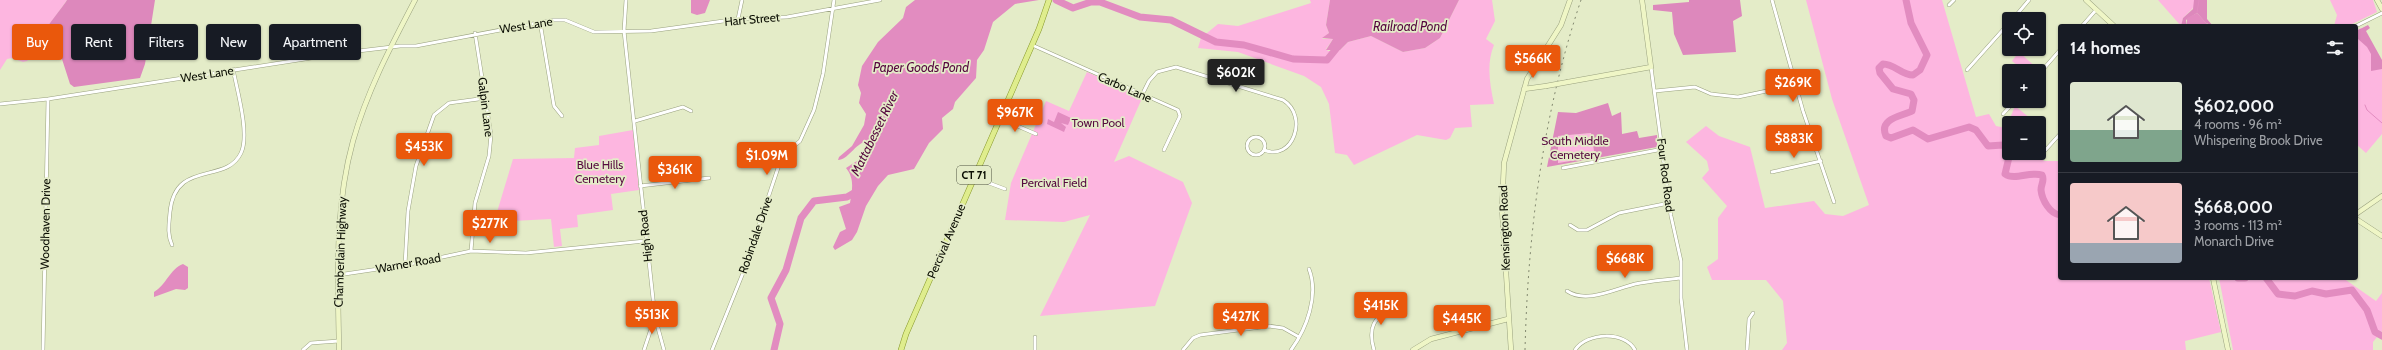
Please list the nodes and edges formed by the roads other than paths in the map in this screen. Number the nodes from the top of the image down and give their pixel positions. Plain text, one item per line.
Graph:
1 (415, 0) edge
2 (626, 0) edge
3 (742, 0) edge
4 (834, 0) edge
5 (880, 0) edge
6 (1049, 0) edge
7 (1570, 0) edge
8 (1642, 0) edge
9 (1772, 0) edge
10 (1954, 0) edge
11 (2029, 0) edge
12 (2086, 0) edge
13 (2378, 0) edge
14 (1949, 5) dead end
15 (2382, 9) edge
16 (833, 10) junction
17 (2096, 10) junction
18 (2018, 12) edge
19 (2382, 13) edge
20 (738, 19) junction
21 (540, 22) junction
22 (2084, 24) edge
23 (2112, 24) edge
24 (2358, 25) edge
25 (624, 31) junction
26 (2002, 31) edge
27 (475, 33) junction
28 (1032, 45) junction
29 (391, 47) junction
30 (2058, 52) edge
31 (2046, 66) edge
32 (1652, 67) junction
33 (233, 69) junction
34 (1967, 70) dead end
35 (1795, 85) junction
36 (1524, 89) junction
37 (1655, 91) junction
38 (1142, 95) junction
39 (486, 98) junction
40 (48, 99) junction
41 (0, 104) edge
42 (2009, 108) edge
43 (691, 111) dead end
44 (2003, 114) dead end
45 (562, 116) dead end
46 (1000, 118) junction
47 (635, 121) junction
48 (1036, 134) dead end
49 (2058, 136) edge
50 (1663, 149) junction
51 (2046, 149) edge
52 (1164, 150) dead end
53 (1264, 150) junction
54 (1821, 161) junction
55 (1563, 168) dead end
56 (1772, 172) dead end
57 (974, 177) junction
58 (709, 178) dead end
59 (640, 186) junction
60 (1005, 189) dead end
61 (2382, 196) edge
62 (1834, 202) dead end
63 (1669, 203) junction
64 (2358, 213) edge
65 (2358, 220) edge
66 (1570, 225) dead end
67 (2382, 236) edge
68 (645, 241) junction
69 (172, 245) dead end
70 (471, 252) junction
71 (405, 265) junction
72 (1309, 269) dead end
73 (338, 275) junction
74 (1681, 278) junction
75 (2213, 280) edge
76 (1567, 291) dead end
77 (1392, 304) dead end
78 (1753, 314) dead end
79 (655, 317) junction
80 (1508, 319) junction
81 (1035, 337) dead end
82 (1299, 338) junction
83 (338, 341) junction
84 (43, 350) edge
85 (303, 350) edge
86 (339, 350) edge
87 (644, 350) edge
88 (664, 350) edge
89 (712, 350) edge
90 (901, 350) edge
91 (1035, 350) edge
92 (1183, 350) edge
93 (1291, 350) edge
94 (1374, 350) edge
95 (1413, 350) edge
96 (1511, 350) edge
97 (1576, 350) edge
98 (1635, 350) edge
99 (1687, 350) edge
100 (1747, 350) edge
101 (2228, 350) edge

1 - 29 street, Chamberlain Highway
2 - 25 street, High Road
3 - 20 street
4 - 16 street, Robindale Drive
5 - 16 street, Hart Street
6 - 28 main road, Percival Avenue / CT 71
7 - 36 street, Kensington Road
8 - 32 street, Four Rod Road
9 - 35 street
10 - 14 street
11 - 18 street
12 - 17 street
13 - 15 street
16 - 20 street, Hart Street
16 - 89 street, Robindale Drive
17 - 22 street
17 - 23 street
19 - 24 street
20 - 25 street, Hart Street
21 - 25 street, West Lane
21 - 27 street, West Lane
21 - 45 street
25 - 47 street, High Road
26 - 34 street
27 - 29 street, West Lane
27 - 39 street, Galpin Lane
28 - 38 street, Carbo Lane
28 - 46 main road, Percival Avenue / CT 71
29 - 33 street, West Lane
29 - 73 street, Chamberlain Highway
30 - 31 street
32 - 36 street, bridge
32 - 37 street, Four Rod Road
33 - 40 street, West Lane
33 - 69 street
35 - 37 street
35 - 54 street
36 - 80 street, Kensington Road
37 - 50 street, Four Rod Road
38 - 52 street, Carbo Lane
38 - 53 street
39 - 70 street, Galpin Lane
39 - 71 street
40 - 41 street, West Lane
40 - 84 street, Woodhaven Drive
42 - 44 street
43 - 47 street
46 - 48 street
46 - 57 main road, Percival Avenue / CT 71
47 - 59 street, High Road
49 - 51 street
50 - 55 street
50 - 63 street, Four Rod Road
53 - 53 street
54 - 56 street
54 - 62 street
57 - 60 street
57 - 90 main road, Percival Avenue / CT 71
58 - 59 street
59 - 68 street, High Road
61 - 64 street
63 - 66 street
63 - 74 street, Four Rod Road
65 - 67 street
68 - 70 street, Warner Road
68 - 79 street, High Road
70 - 71 street, Warner Road
71 - 73 street, Warner Road
72 - 82 street
73 - 83 street, Chamberlain Highway
74 - 76 street
74 - 99 street, Four Rod Road
75 - 101 street
77 - 94 street
78 - 100 street
79 - 87 street, High Road
79 - 88 street
80 - 95 street
80 - 96 street, Kensington Road
81 - 91 street
82 - 92 street
82 - 93 street
83 - 85 street
83 - 86 street, Chamberlain Highway
97 - 98 street

